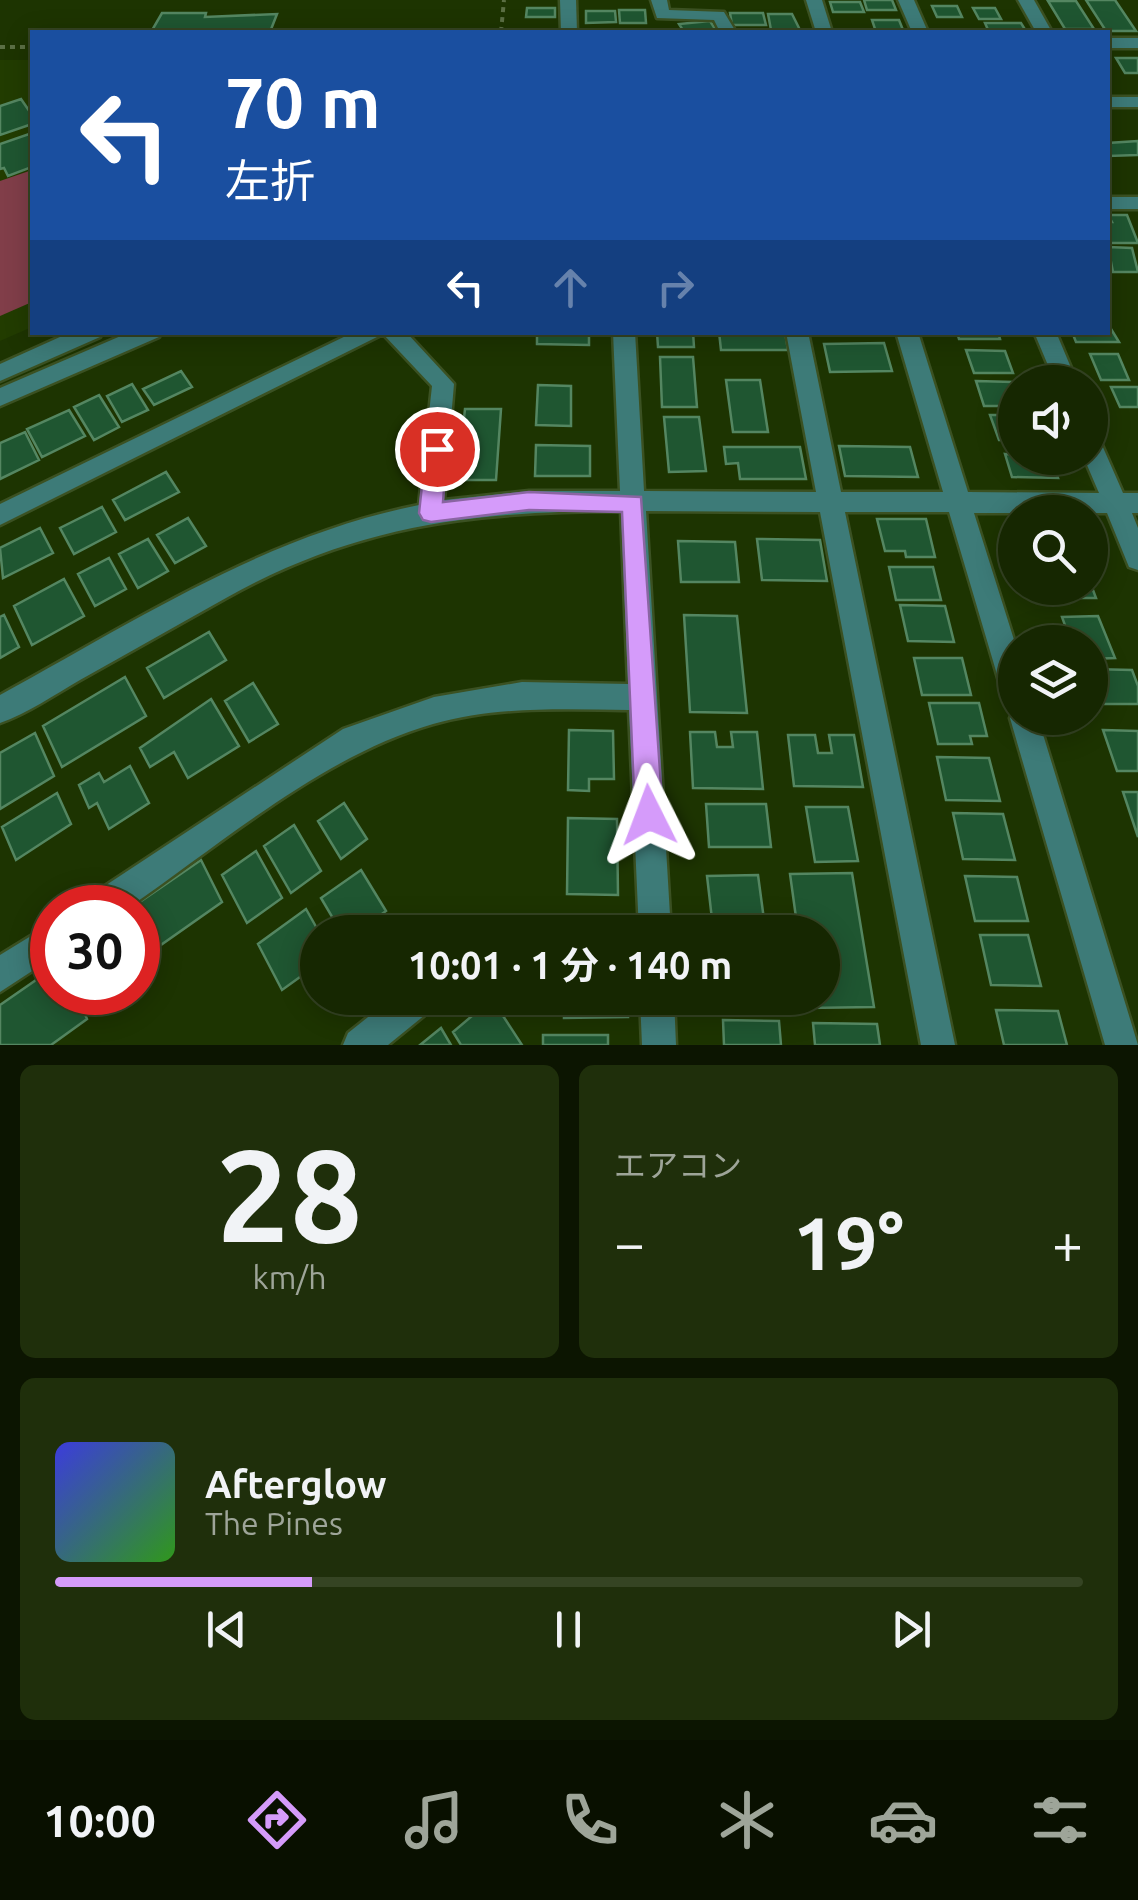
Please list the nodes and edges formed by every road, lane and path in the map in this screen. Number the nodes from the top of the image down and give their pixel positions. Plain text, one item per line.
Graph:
1 (504, 0) edge
2 (568, 0) edge
3 (660, 0) edge
4 (814, 0) edge
5 (906, 0) edge
6 (1026, 0) edge
7 (501, 30) edge
8 (569, 30) edge
9 (727, 30) edge
10 (823, 30) edge
11 (919, 30) edge
12 (1043, 30) edge
13 (1110, 43) edge
14 (1138, 43) edge
15 (0, 47) edge
16 (30, 47) edge
17 (1110, 102) edge
18 (1138, 102) edge
19 (1110, 117) edge
20 (1138, 117) edge
21 (1110, 203) edge
22 (1138, 203) edge
23 (85, 335) edge
24 (144, 335) edge
25 (368, 335) edge
26 (396, 335) edge
27 (624, 335) edge
28 (798, 335) edge
29 (907, 335) edge
30 (1046, 335) edge
31 (1059, 365) edge
32 (0, 373) edge
33 (0, 397) edge
34 (1108, 472) edge
35 (830, 502) junction
36 (1126, 503) edge
37 (633, 504) junction
38 (960, 504) junction
39 (431, 513) junction
40 (0, 515) edge
41 (1138, 558) edge
42 (998, 631) edge
43 (643, 697) junction
44 (0, 710) edge
45 (1029, 735) edge
46 (134, 885) edge
47 (654, 915) edge
48 (30, 954) edge
49 (0, 975) edge
50 (398, 1015) edge
51 (658, 1015) edge
52 (360, 1045) edge
53 (659, 1045) edge
54 (938, 1045) edge
55 (1122, 1045) edge

1 - 7 path
2 - 8 street
3 - 9 street
4 - 10 street
5 - 11 street
6 - 12 street
13 - 14 street
15 - 16 path
17 - 18 street
19 - 20 street
21 - 22 street
23 - 32 street
24 - 33 street
25 - 40 street
26 - 39 street
27 - 37 street
28 - 35 street
29 - 38 street
30 - 31 street
34 - 36 street
35 - 37 street
35 - 38 street
35 - 54 street
36 - 38 street
36 - 41 street
37 - 39 street
37 - 43 street
38 - 42 street
39 - 44 street
43 - 46 street
43 - 47 street
45 - 55 street
48 - 49 street
50 - 52 street
51 - 53 street

